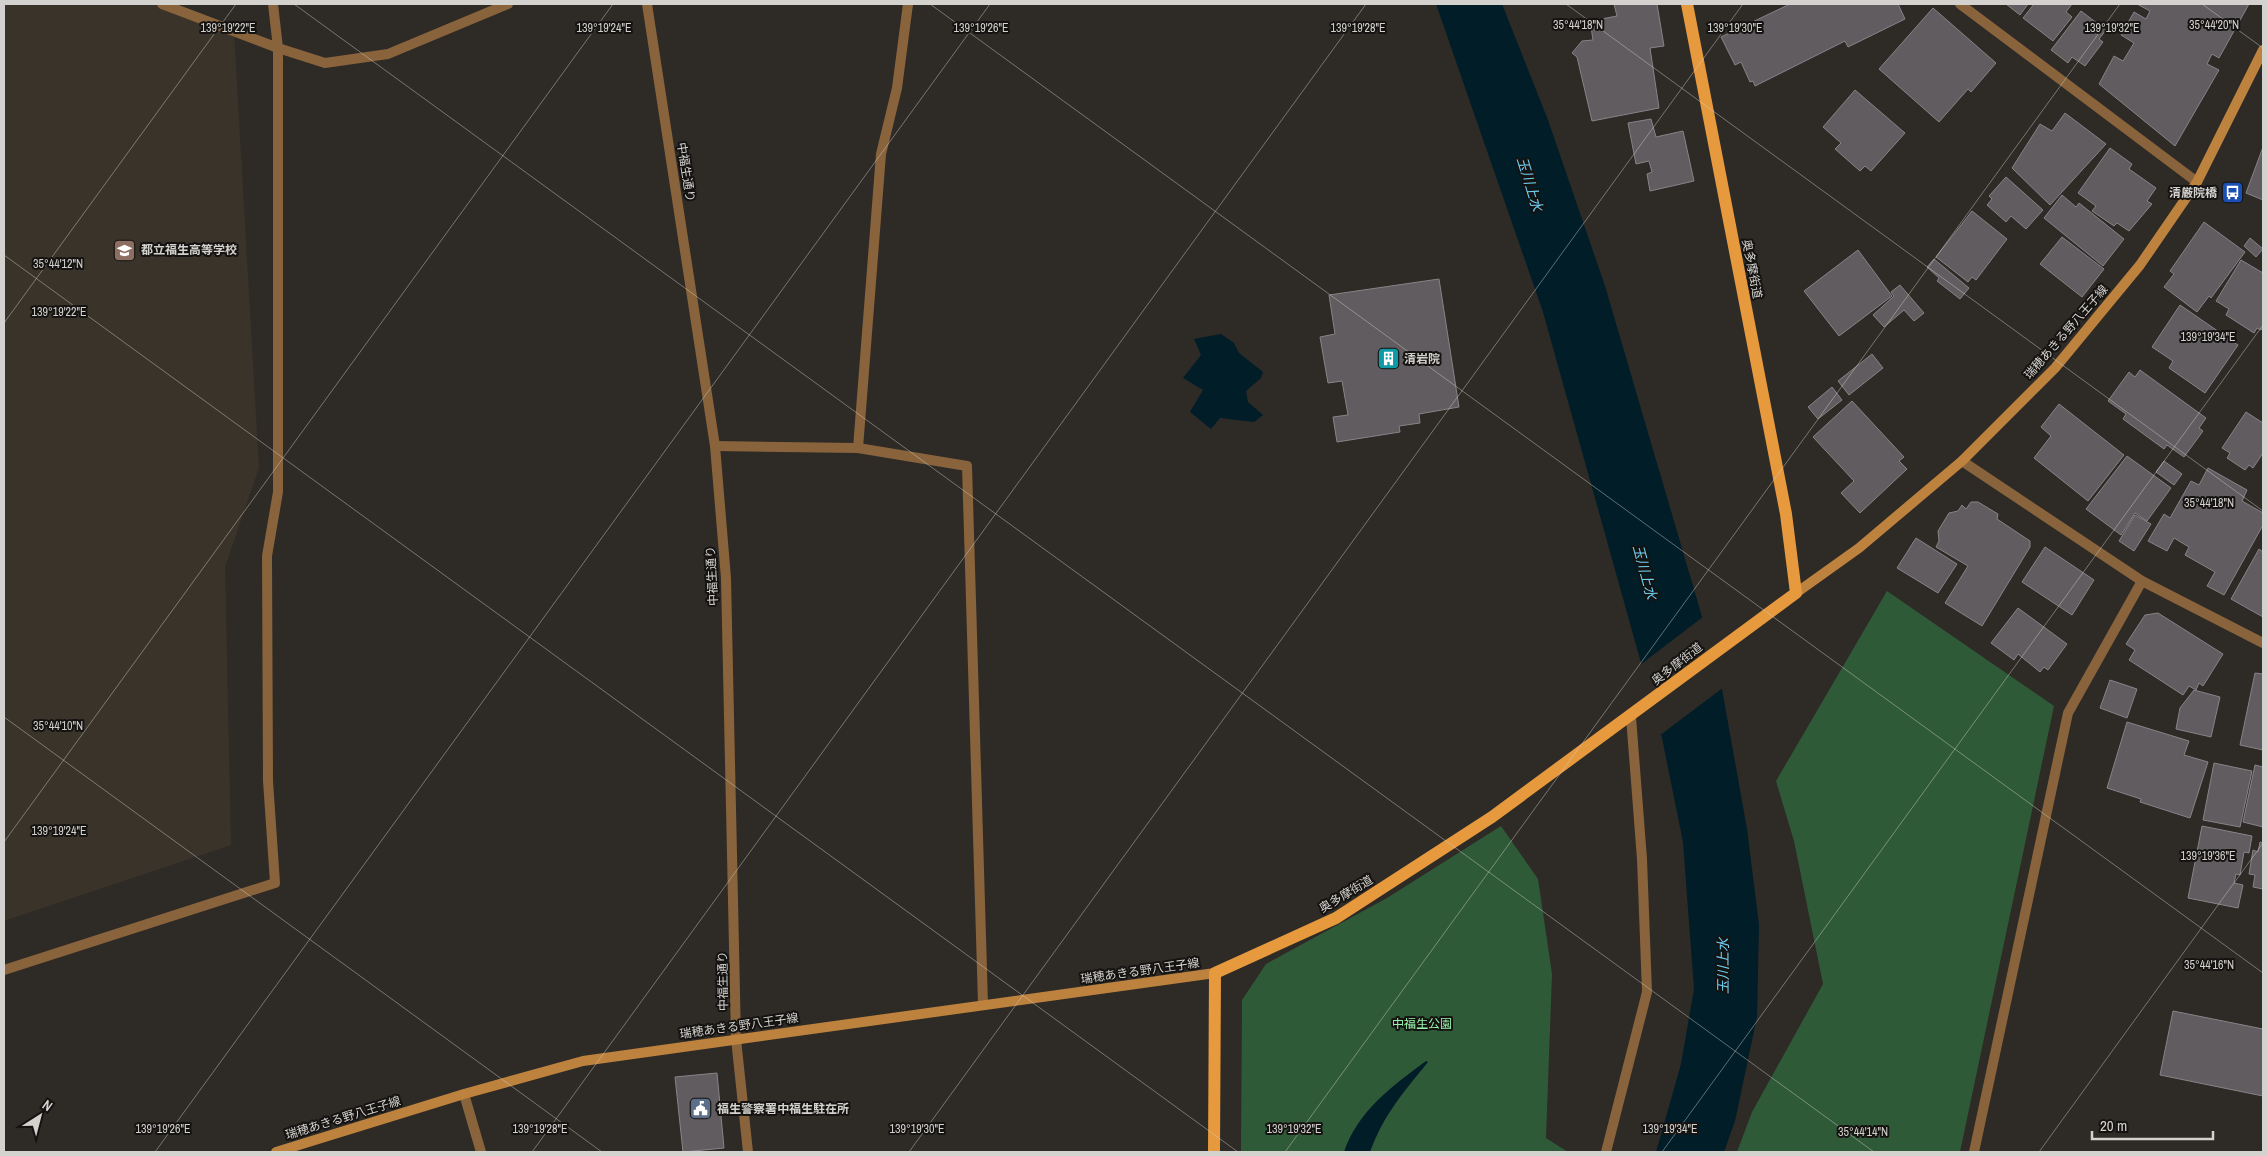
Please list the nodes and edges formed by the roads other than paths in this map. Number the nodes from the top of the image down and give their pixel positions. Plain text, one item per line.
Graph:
1 (162, 4) edge
2 (273, 4) edge
3 (508, 4) edge
4 (647, 4) edge
5 (908, 4) edge
6 (1687, 4) edge
7 (1960, 4) edge
8 (492, 7) edge
9 (278, 48) junction
10 (2263, 50) edge
11 (2197, 182) junction
12 (715, 446) junction
13 (858, 448) junction
14 (1962, 462) junction
15 (2142, 581) junction
16 (1796, 593) junction
17 (2263, 643) edge
18 (1631, 717) junction
19 (4, 970) edge
20 (1215, 973) junction
21 (983, 1004) junction
22 (736, 1039) junction
23 (464, 1094) junction
24 (276, 1152) edge
25 (481, 1152) edge
26 (748, 1152) edge
27 (1214, 1152) edge
28 (1606, 1152) edge
29 (1974, 1152) edge

1 - 9 street
2 - 9 street
3 - 8 street
4 - 12 street, 中福生通り
5 - 13 street
6 - 16 main road, 奥多摩街道
7 - 11 street
8 - 9 street
9 - 19 street
10 - 11 main road, 瑞穂あきる野八王子線
11 - 14 main road, 瑞穂あきる野八王子線
12 - 13 street
12 - 22 street, 中福生通り
13 - 21 street
14 - 15 street
14 - 16 main road, 瑞穂あきる野八王子線
15 - 17 street
15 - 29 street
16 - 18 main road, 奥多摩街道
18 - 20 main road, 奥多摩街道
18 - 28 street
20 - 21 main road, 瑞穂あきる野八王子線
20 - 27 main road
21 - 22 main road, 瑞穂あきる野八王子線
22 - 23 main road, 瑞穂あきる野八王子線
22 - 26 street, 中福生通り
23 - 24 main road, 瑞穂あきる野八王子線
23 - 25 street

